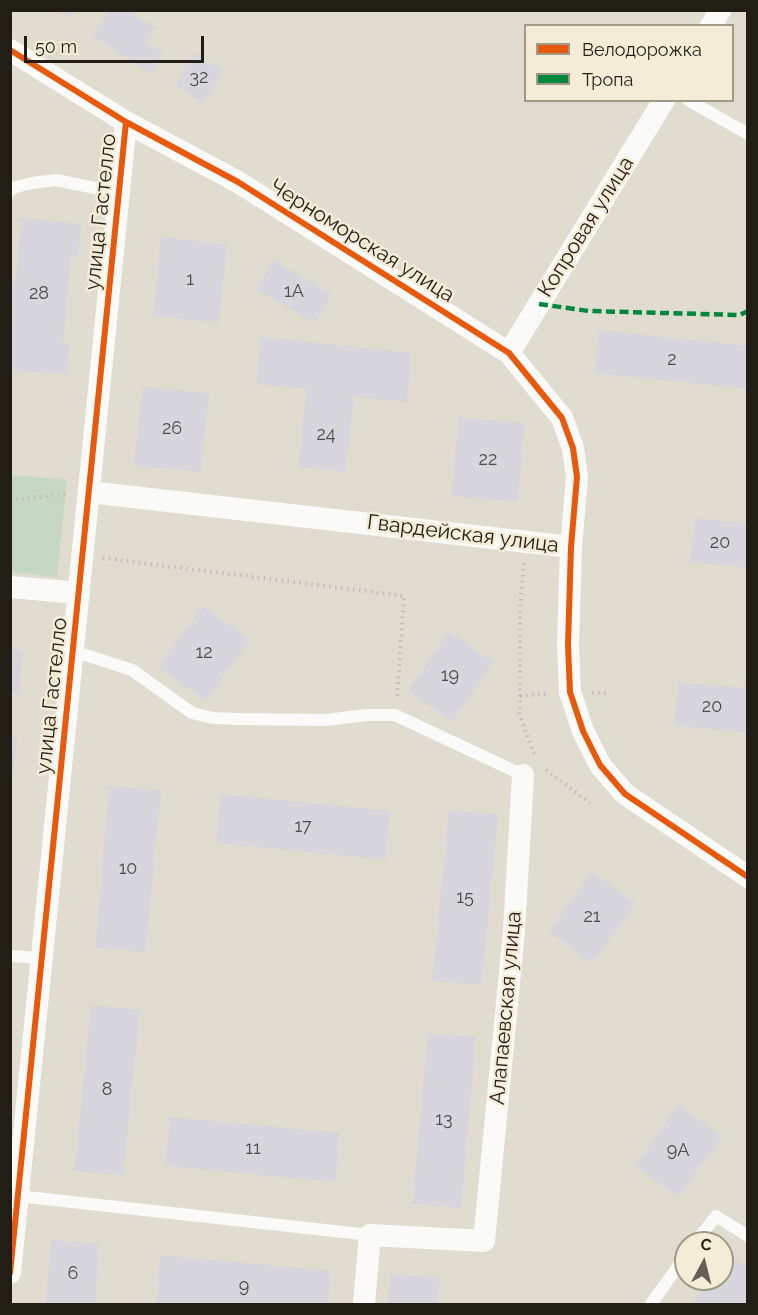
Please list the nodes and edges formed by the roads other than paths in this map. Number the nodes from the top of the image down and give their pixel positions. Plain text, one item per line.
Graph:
1 (720, 10) edge
2 (712, 24) edge
3 (10, 50) edge
4 (663, 102) edge
5 (691, 102) edge
6 (126, 122) junction
7 (747, 134) edge
8 (10, 191) edge
9 (119, 193) junction
10 (508, 353) junction
11 (89, 492) junction
12 (572, 547) junction
13 (10, 587) edge
14 (79, 593) junction
15 (73, 651) junction
16 (523, 775) joint
17 (747, 877) edge
18 (10, 956) edge
19 (42, 958) junction
20 (18, 1196) junction
21 (704, 1231) edge
22 (370, 1235) junction
23 (747, 1236) edge
24 (10, 1273) edge
25 (674, 1273) edge
26 (364, 1305) edge
27 (651, 1305) edge

1 - 2 street
3 - 6 street, Черноморская улица
4 - 10 street, Копровая улица
5 - 7 lane
6 - 9 street, улица Гастелло
6 - 10 street, Черноморская улица
8 - 9 lane
9 - 11 street, улица Гастелло
10 - 12 street, Черноморская улица
11 - 12 street, Гвардейская улица
11 - 14 street, улица Гастелло
12 - 17 street, Гвардейская улица
13 - 14 street
14 - 15 street, улица Гастелло
15 - 16 lane
15 - 19 street, улица Гастелло
16 - 22 street, Алапаевская улица
18 - 19 lane
19 - 20 street, улица Гастелло
20 - 22 lane
20 - 24 street, улица Гастелло
21 - 23 lane
22 - 26 street
25 - 27 lane

